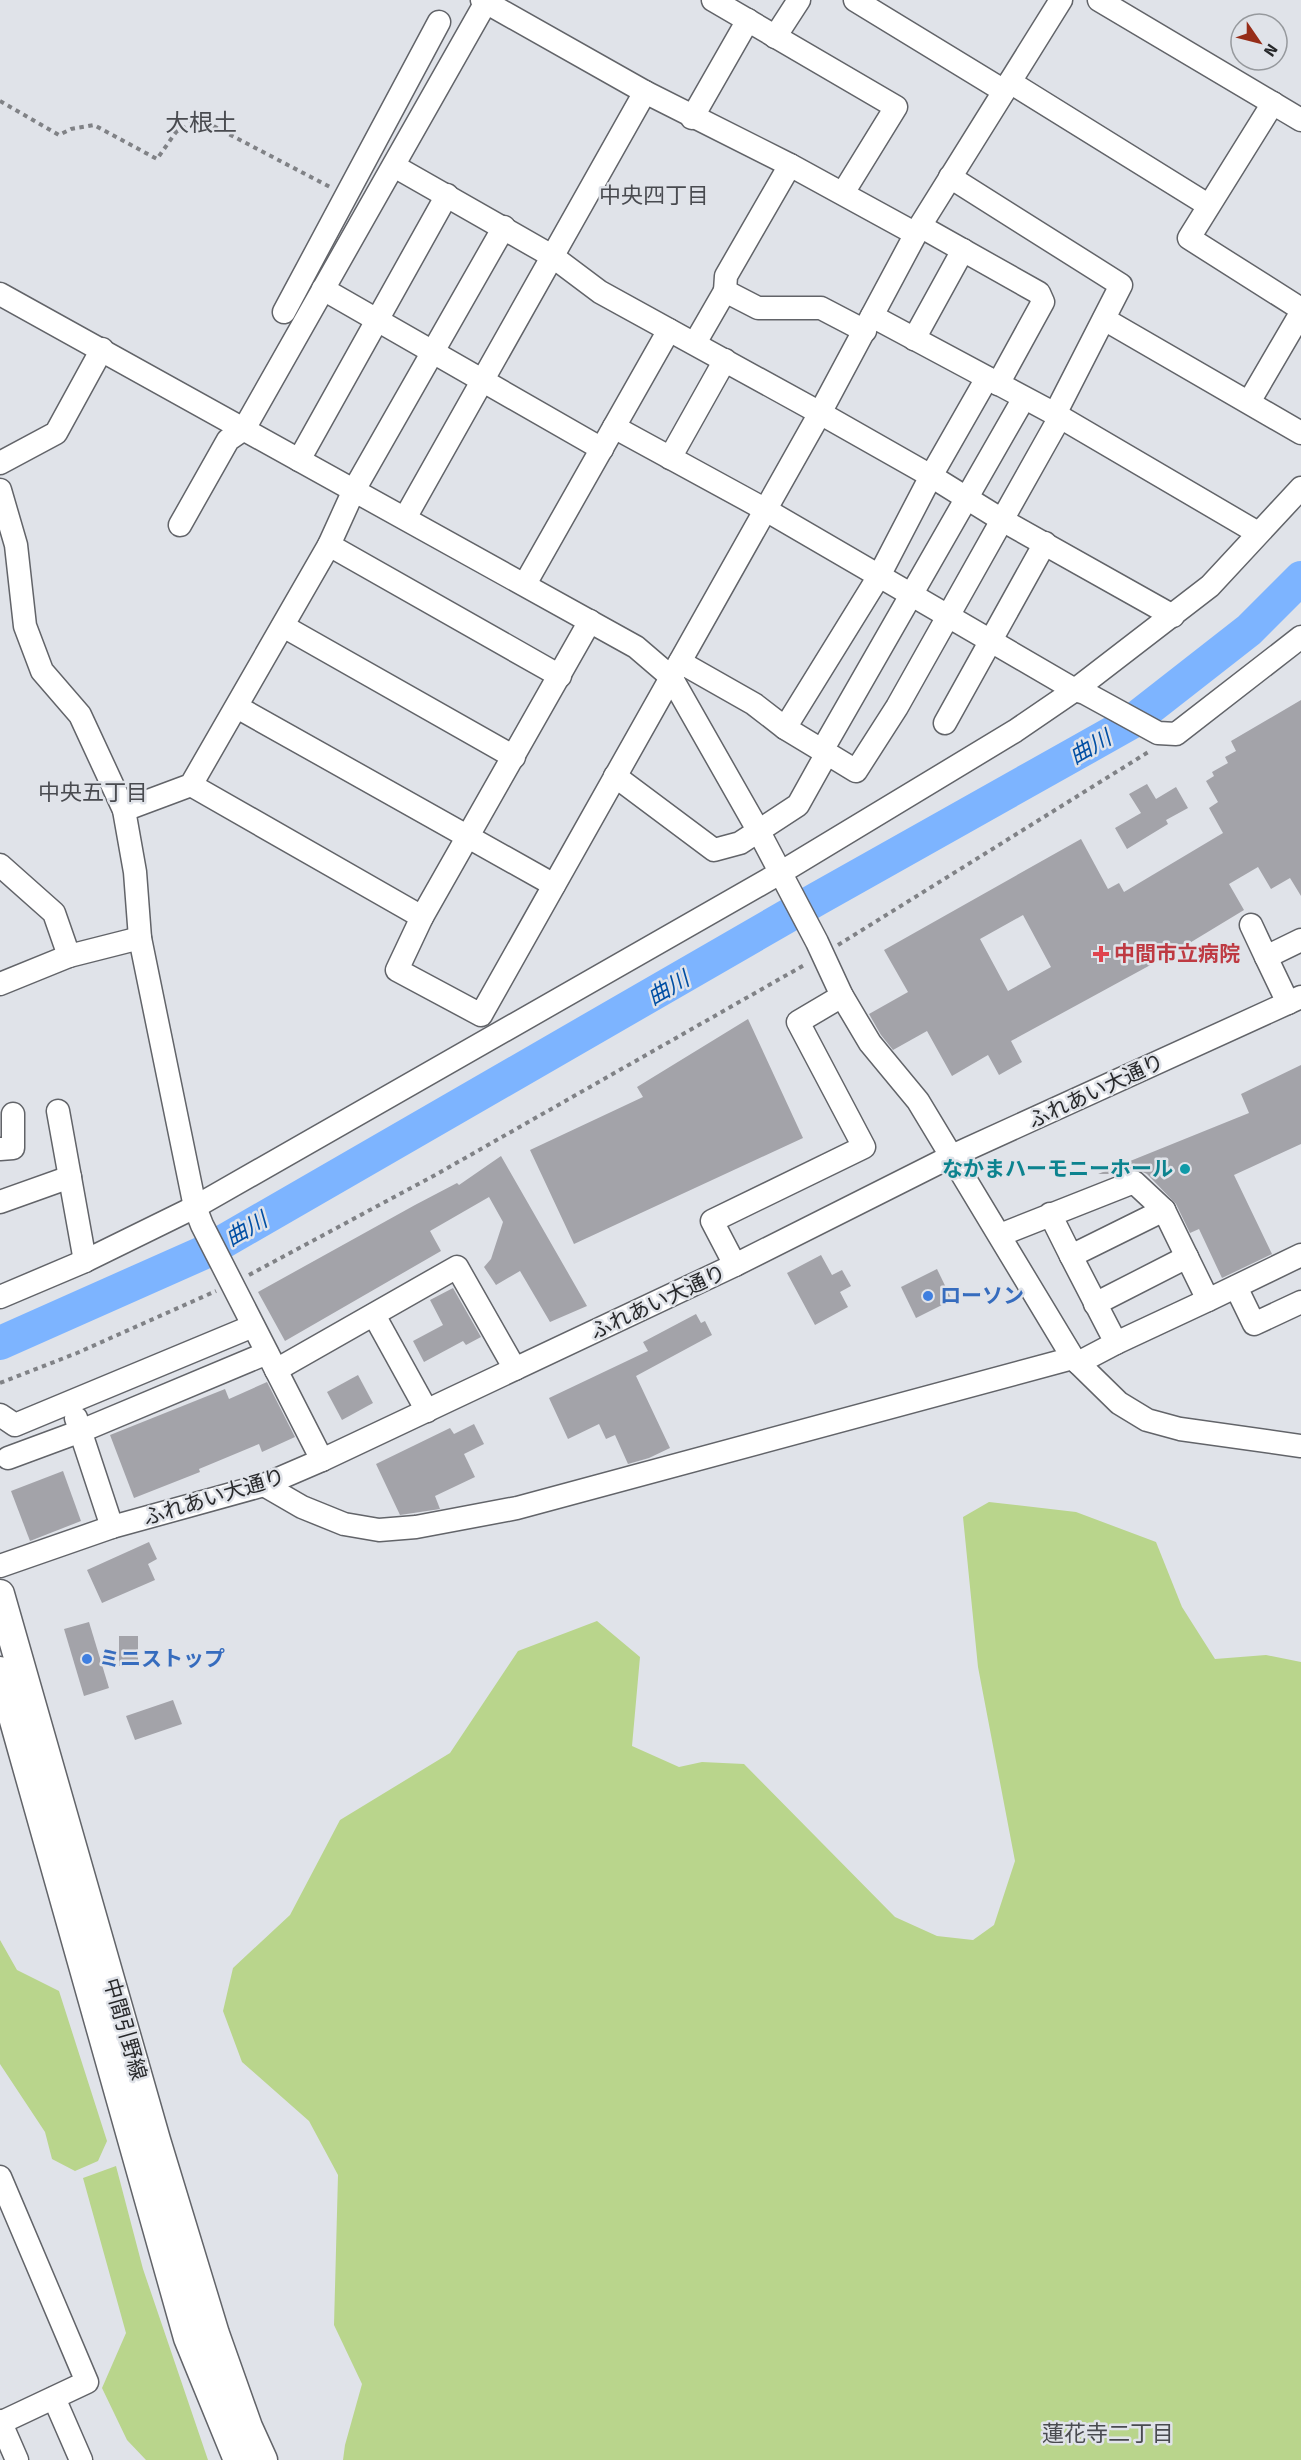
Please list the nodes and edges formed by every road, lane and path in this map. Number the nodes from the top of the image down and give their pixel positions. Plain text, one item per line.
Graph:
1 (713, 0) edge
2 (799, 0) edge
3 (855, 0) edge
4 (1061, 0) edge
5 (1099, 0) edge
6 (484, 1) edge
7 (748, 20) junction
8 (439, 22) dead end
9 (775, 37) junction
10 (1007, 87) junction
11 (645, 92) junction
12 (0, 101) edge
13 (1273, 103) junction
14 (692, 118) junction
15 (1301, 120) edge
16 (790, 165) junction
17 (394, 166) junction
18 (950, 177) junction
19 (843, 193) junction
20 (447, 195) junction
21 (346, 196) junction
22 (1208, 206) junction
23 (504, 227) junction
24 (918, 230) junction
25 (963, 250) junction
26 (552, 256) junction
27 (323, 289) junction
28 (725, 291) junction
29 (0, 294) edge
30 (1301, 311) edge
31 (284, 312) dead end
32 (1104, 319) junction
33 (377, 320) junction
34 (869, 324) junction
35 (669, 330) junction
36 (914, 339) junction
37 (695, 343) junction
38 (102, 349) junction
39 (432, 352) junction
40 (725, 360) junction
41 (482, 381) junction
42 (992, 381) junction
43 (1024, 398) junction
44 (1249, 402) junction
45 (820, 413) junction
46 (1057, 416) junction
47 (614, 427) junction
48 (244, 429) junction
49 (1301, 433) edge
50 (602, 449) junction
51 (670, 458) junction
52 (300, 460) junction
53 (0, 463) edge
54 (931, 476) junction
55 (1301, 488) edge
56 (0, 490) edge
57 (354, 490) junction
58 (967, 499) junction
59 (766, 510) junction
60 (405, 518) junction
61 (1002, 520) junction
62 (180, 525) dead end
63 (1258, 533) junction
64 (1045, 543) junction
65 (329, 545) junction
66 (879, 576) junction
67 (525, 584) junction
68 (912, 595) junction
69 (948, 616) junction
70 (1173, 616) junction
71 (590, 621) junction
72 (283, 626) junction
73 (1301, 637) edge
74 (990, 640) junction
75 (675, 670) junction
76 (560, 676) junction
77 (1080, 692) junction
78 (237, 707) junction
79 (945, 723) dead end
80 (785, 728) junction
81 (1167, 734) junction
82 (828, 747) junction
83 (514, 757) junction
84 (615, 777) junction
85 (190, 785) junction
86 (124, 810) junction
87 (758, 830) junction
88 (468, 837) junction
89 (0, 865) edge
90 (784, 879) junction
91 (554, 885) junction
92 (423, 917) junction
93 (1251, 925) dead end
94 (140, 938) junction
95 (1301, 940) edge
96 (820, 949) junction
97 (69, 956) junction
98 (1266, 957) junction
99 (0, 984) edge
100 (842, 996) junction
101 (1295, 1000) edge
102 (58, 1111) dead end
103 (13, 1114) dead end
104 (0, 1149) edge
105 (952, 1156) junction
106 (70, 1177) junction
107 (0, 1202) edge
108 (1164, 1210) junction
109 (1050, 1214) junction
110 (199, 1216) junction
111 (1000, 1235) junction
112 (1301, 1255) edge
113 (1071, 1256) junction
114 (1187, 1257) junction
115 (85, 1261) junction
116 (735, 1265) junction
117 (228, 1276) junction
118 (1236, 1287) junction
119 (0, 1297) edge
120 (1208, 1300) junction
121 (1301, 1302) edge
122 (1095, 1304) junction
123 (374, 1315) junction
124 (253, 1326) junction
125 (1116, 1343) junction
126 (1075, 1360) junction
127 (272, 1362) junction
128 (515, 1369) junction
129 (0, 1383) edge
130 (71, 1401) junction
131 (427, 1411) junction
132 (0, 1415) edge
133 (81, 1431) junction
134 (1301, 1446) edge
135 (8, 1458) dead end
136 (322, 1460) junction
137 (264, 1485) junction
138 (112, 1527) junction
139 (0, 1566) edge
140 (0, 1594) edge
141 (0, 1671) edge
142 (0, 2178) edge
143 (54, 2398) junction
144 (0, 2422) edge
145 (17, 2460) edge
146 (81, 2460) edge
147 (238, 2460) edge
148 (263, 2460) edge

1 - 7 street
2 - 9 street
3 - 10 street
4 - 10 street
5 - 13 street
6 - 11 street
6 - 17 street
7 - 9 street
7 - 14 street
8 - 21 street
9 - 19 street
10 - 18 street
10 - 22 street
11 - 14 street
11 - 26 street
12 - 21 path
13 - 15 street
13 - 22 street
14 - 16 street
16 - 19 street
16 - 28 street
17 - 20 street
17 - 27 street
18 - 24 street
18 - 32 street
19 - 24 street
20 - 23 street
20 - 33 street
21 - 31 street
22 - 30 street
23 - 26 street
23 - 39 street
24 - 25 street
24 - 34 street
25 - 36 street
25 - 42 street
26 - 35 street
26 - 41 street
27 - 33 street
27 - 48 street
28 - 34 street
28 - 37 street
29 - 38 street
30 - 44 street
32 - 44 street
32 - 46 street
33 - 39 street
33 - 52 street
34 - 36 street
34 - 45 street
35 - 37 street
35 - 47 street
36 - 42 street
37 - 40 street
38 - 48 street
38 - 53 street
39 - 41 street
39 - 57 street
40 - 45 street
40 - 51 street
41 - 50 street
41 - 60 street
42 - 43 street
42 - 54 street
43 - 46 street
43 - 58 street
44 - 49 street
45 - 54 street
45 - 59 street
46 - 61 street
46 - 63 street
47 - 50 street
47 - 51 street
48 - 52 street
48 - 62 street
50 - 67 street
51 - 59 street
52 - 57 street
54 - 58 street
54 - 66 street
55 - 63 street
56 - 86 street
57 - 60 street
57 - 65 street
58 - 61 street
58 - 68 street
59 - 66 street
59 - 75 street
60 - 67 street
61 - 64 street
61 - 69 street
63 - 70 street
64 - 70 street
64 - 74 street
65 - 72 street
65 - 76 street
66 - 68 street
66 - 80 street
67 - 71 street
68 - 69 street
68 - 82 street
69 - 74 street
69 - 82 street
70 - 77 street
71 - 75 street
71 - 76 street
72 - 78 street
72 - 83 street
73 - 81 street
74 - 77 street
74 - 79 street
75 - 80 street
75 - 84 street
75 - 87 street
76 - 83 street
77 - 81 street
77 - 90 street
78 - 85 street
78 - 88 street
80 - 82 street
81 - 96 path
82 - 87 street
83 - 88 street
84 - 87 street
84 - 91 street
85 - 86 street
85 - 92 street
86 - 94 street
87 - 90 street
88 - 91 street
88 - 92 street
89 - 97 street
90 - 96 street
90 - 110 street
91 - 92 street
93 - 98 street
94 - 97 street
94 - 110 street
95 - 98 street
96 - 100 street
96 - 117 path
97 - 99 street
98 - 101 street
100 - 105 street
100 - 116 street
101 - 105 street, ふれあい大通り
102 - 106 street
103 - 104 street
105 - 111 street
105 - 116 street, ふれあい大通り
106 - 107 street
106 - 115 street
108 - 109 street
108 - 113 street
108 - 114 street
109 - 111 street
109 - 113 street
110 - 115 street
110 - 117 street
111 - 126 street
112 - 118 street
113 - 122 street
114 - 120 street
114 - 122 street
115 - 119 street
116 - 128 street, ふれあい大通り
117 - 124 street
117 - 129 path
118 - 120 street
118 - 121 street
120 - 125 street
122 - 125 street
123 - 127 street
123 - 128 street
123 - 131 street
124 - 127 street
124 - 130 street
125 - 126 street
126 - 134 street
126 - 137 street
127 - 133 street
127 - 136 street
128 - 131 street, ふれあい大通り
130 - 132 street
130 - 133 street
131 - 136 street, ふれあい大通り
133 - 135 street
133 - 138 street
136 - 137 street, ふれあい大通り
137 - 138 street, ふれあい大通り
138 - 139 street, ふれあい大通り
140 - 148 main road, 中間引野線
141 - 147 main road, 中間引野線
142 - 143 street
143 - 144 street
143 - 146 street
144 - 145 street

